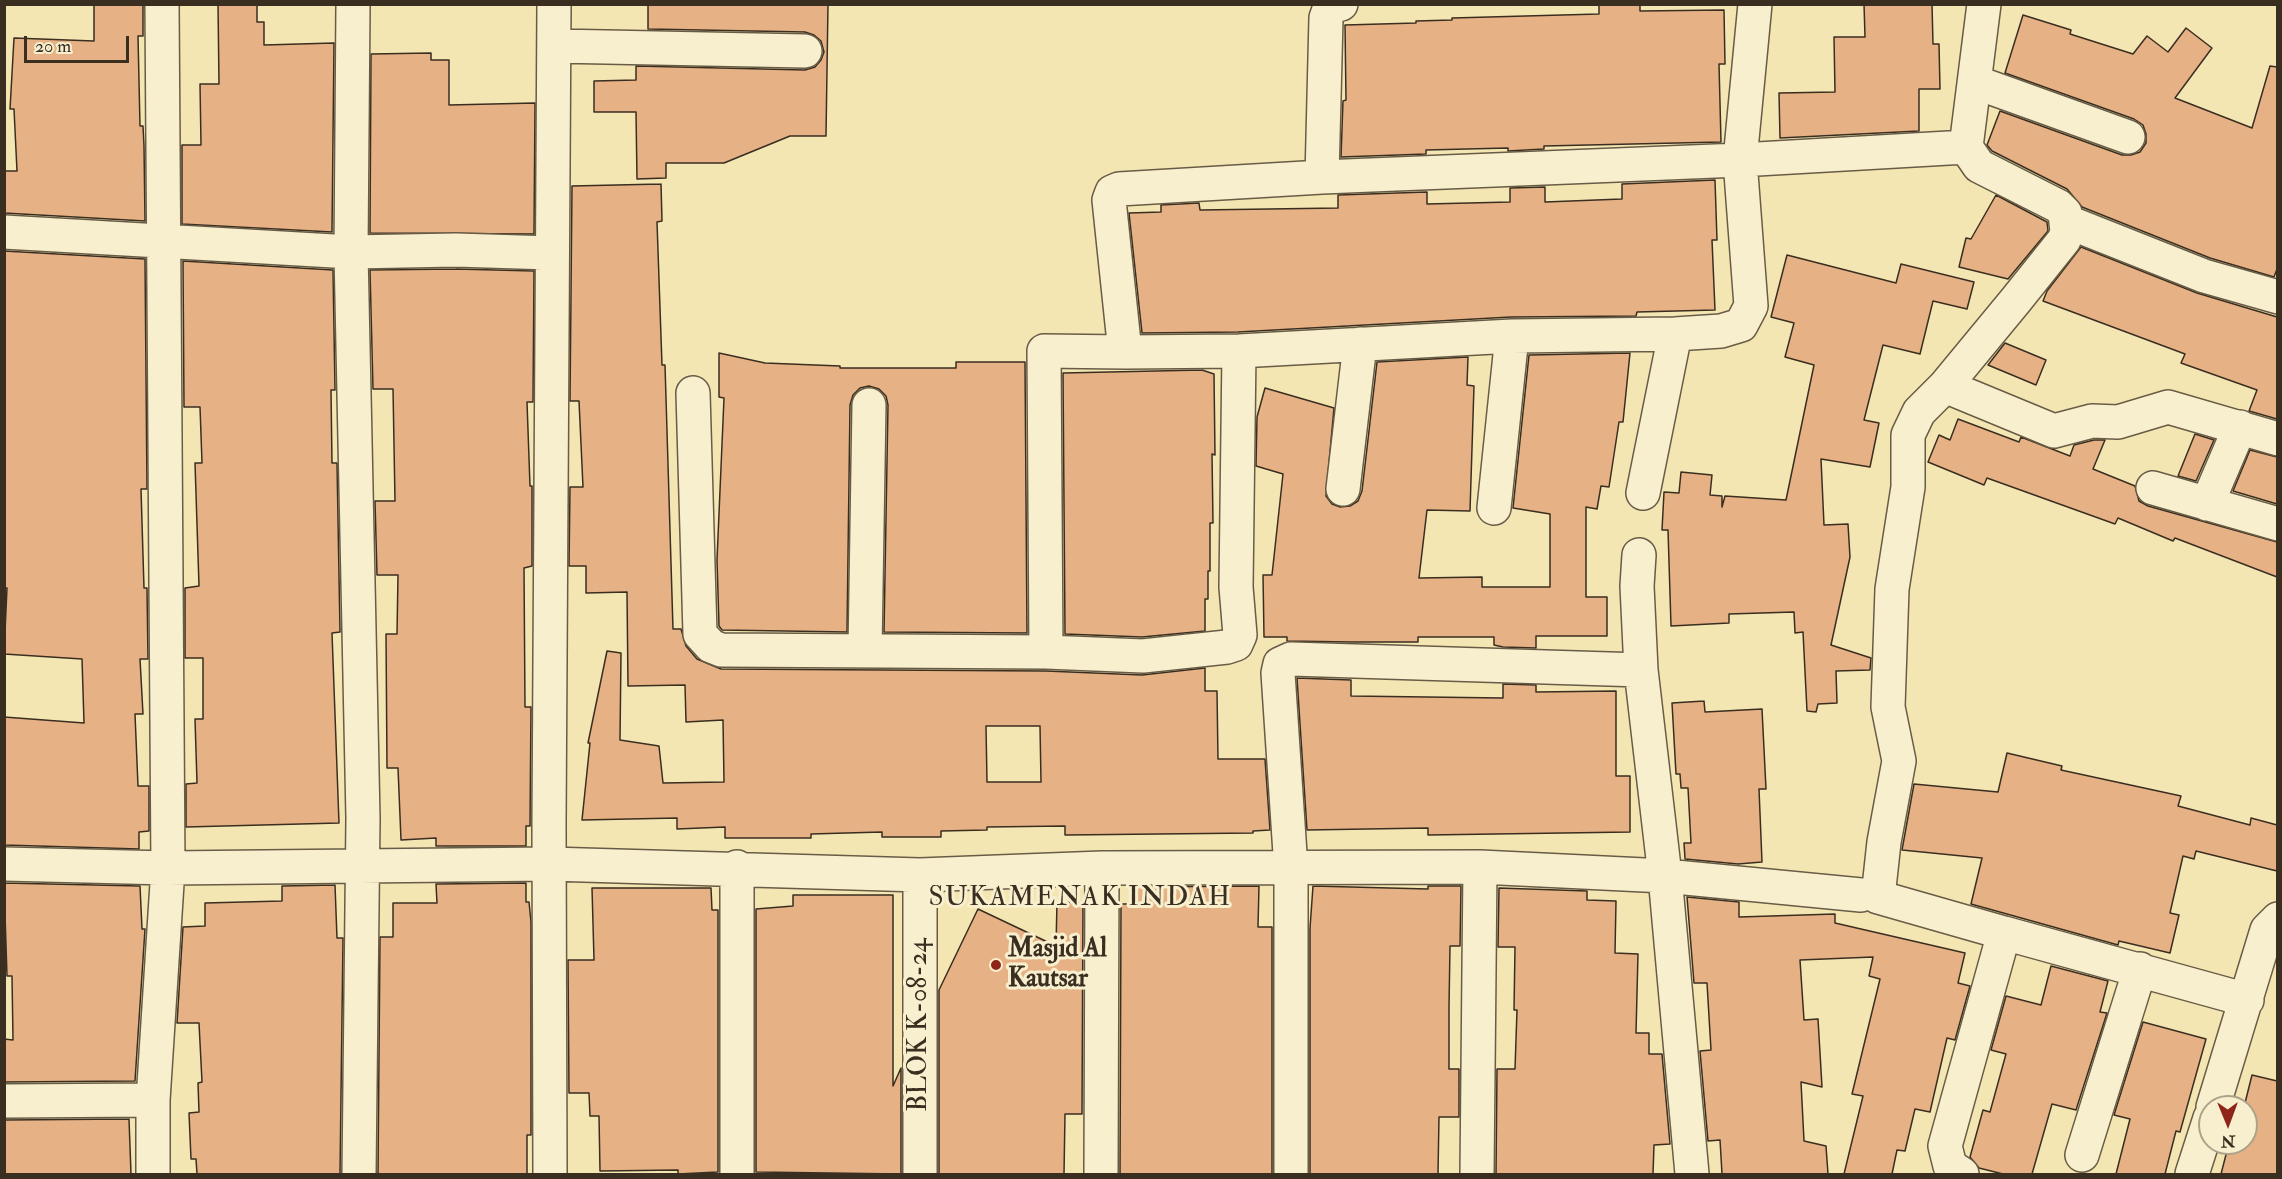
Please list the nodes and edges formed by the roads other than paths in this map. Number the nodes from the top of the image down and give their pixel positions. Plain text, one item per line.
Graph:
1 (162, 4) edge
2 (353, 4) edge
3 (554, 4) edge
4 (1341, 4) edge
5 (1755, 4) edge
6 (1984, 4) edge
7 (556, 46) junction
8 (806, 51) dead end
9 (1975, 82) junction
10 (2128, 137) dead end
11 (1966, 147) junction
12 (1767, 158) junction
13 (1322, 177) junction
14 (2068, 222) junction
15 (4, 232) edge
16 (163, 240) junction
17 (351, 252) junction
18 (551, 253) junction
19 (2277, 297) edge
20 (1675, 334) junction
21 (1512, 336) junction
22 (1360, 344) junction
23 (1239, 351) junction
24 (1125, 352) junction
25 (1945, 386) junction
26 (693, 393) dead end
27 (869, 405) dead end
28 (2240, 427) junction
29 (2277, 439) edge
30 (2153, 488) dead end
31 (1343, 489) dead end
32 (1643, 493) dead end
33 (2207, 504) junction
34 (1494, 508) dead end
35 (2277, 525) edge
36 (1639, 555) dead end
37 (865, 651) junction
38 (1046, 652) junction
39 (1641, 670) junction
40 (4, 864) edge
41 (550, 864) junction
42 (363, 867) junction
43 (737, 867) junction
44 (1480, 867) junction
45 (168, 868) junction
46 (1102, 868) junction
47 (1291, 869) junction
48 (920, 874) junction
49 (1665, 876) junction
50 (1861, 895) dead end
51 (2277, 919) edge
52 (2004, 933) junction
53 (2140, 969) junction
54 (2247, 1000) junction
55 (2218, 1095) edge
56 (153, 1100) junction
57 (4, 1101) edge
58 (2082, 1155) dead end
59 (2198, 1155) edge
60 (153, 1174) edge
61 (359, 1174) edge
62 (550, 1174) edge
63 (737, 1174) edge
64 (920, 1174) edge
65 (1101, 1174) edge
66 (1291, 1174) edge
67 (1477, 1174) edge
68 (1692, 1174) edge
69 (1962, 1174) edge
70 (2192, 1174) edge

1 - 16 street
2 - 17 street
3 - 7 street
4 - 13 street
5 - 12 street
6 - 9 street
7 - 8 street
7 - 18 street
9 - 10 street
9 - 11 street
11 - 12 street
11 - 14 street
12 - 13 street
12 - 20 street
13 - 24 street
14 - 19 street
14 - 25 street
15 - 16 street
16 - 17 street
16 - 45 street
17 - 18 street
17 - 42 street
18 - 41 street
20 - 21 street
20 - 32 street
21 - 22 street
21 - 34 street
22 - 23 street
22 - 31 street
23 - 24 street
23 - 38 street
24 - 38 street
25 - 28 street
25 - 52 street
26 - 37 street
27 - 37 street
28 - 29 street
28 - 33 street
30 - 33 street
33 - 35 street
36 - 39 street
37 - 38 street
39 - 47 street
39 - 49 street
40 - 45 street
41 - 42 street
41 - 43 street
41 - 62 street
42 - 45 street
42 - 61 street
43 - 48 street
43 - 63 street
44 - 47 street
44 - 49 street
44 - 67 street
45 - 56 street
46 - 47 street
46 - 48 street
46 - 65 street
47 - 66 street
48 - 64 street, BLOK K-08-24
49 - 50 street
49 - 68 street
51 - 54 street
52 - 53 street
52 - 69 street
53 - 54 street
53 - 58 street
54 - 55 street
56 - 57 street
56 - 60 street
59 - 70 street

